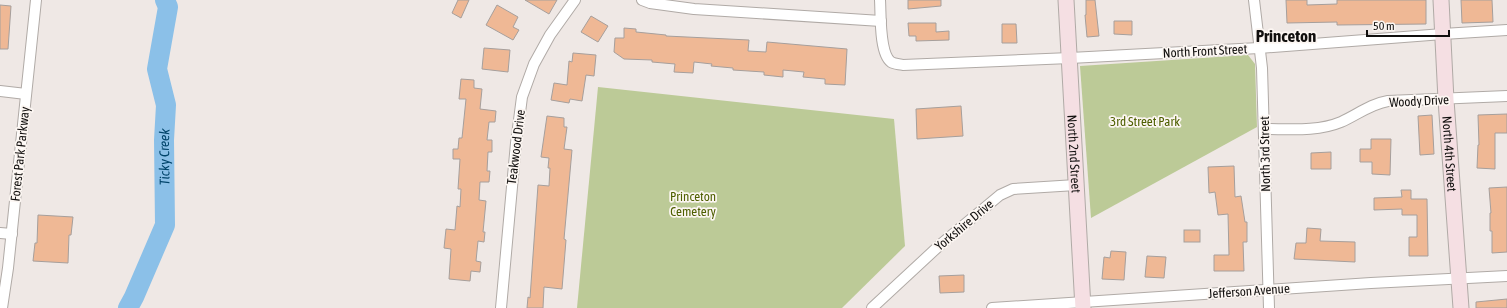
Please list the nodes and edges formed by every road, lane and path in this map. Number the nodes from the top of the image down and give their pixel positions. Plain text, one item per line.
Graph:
1 (36, 0) edge
2 (575, 0) edge
3 (642, 0) edge
4 (880, 0) edge
5 (1066, 0) edge
6 (1254, 0) edge
7 (1441, 0) edge
8 (881, 21) junction
9 (1507, 30) edge
10 (1442, 34) junction
11 (1259, 48) junction
12 (1070, 58) junction
13 (0, 91) edge
14 (26, 94) junction
15 (1507, 96) edge
16 (1446, 100) junction
17 (1264, 129) junction
18 (1076, 185) junction
19 (0, 233) edge
20 (12, 234) junction
21 (1507, 276) edge
22 (1459, 279) junction
23 (1268, 290) junction
24 (1083, 305) edge
25 (2, 308) edge
26 (501, 308) edge
27 (872, 308) edge
28 (992, 308) edge
29 (1269, 308) edge
30 (1461, 308) edge

1 - 14 street, Forest Park Parkway
2 - 26 street, Teakwood Drive
3 - 8 street
4 - 8 street
5 - 12 main road, North 2nd Street
6 - 11 street, North 3rd Street
7 - 10 main road, North 4th Street
8 - 12 street, North Front Street
9 - 10 street, North Front Street
10 - 11 street, North Front Street
10 - 16 main road, North 4th Street
11 - 12 street, North Front Street
11 - 17 street, North 3rd Street
12 - 18 main road, North 2nd Street
13 - 14 street
14 - 20 street, Forest Park Parkway
15 - 16 street, Woody Drive
16 - 17 street, Woody Drive
16 - 22 main road, North 4th Street
17 - 23 street, North 3rd Street
18 - 24 main road, North 2nd Street
18 - 27 street, Yorkshire Drive
19 - 20 street
20 - 25 street, Forest Park Parkway
21 - 22 street, Jefferson Avenue
22 - 23 street, Jefferson Avenue
22 - 30 main road, North 4th Street
23 - 24 street, Jefferson Avenue
23 - 29 street, North 3rd Street
24 - 28 street, Jefferson Avenue

